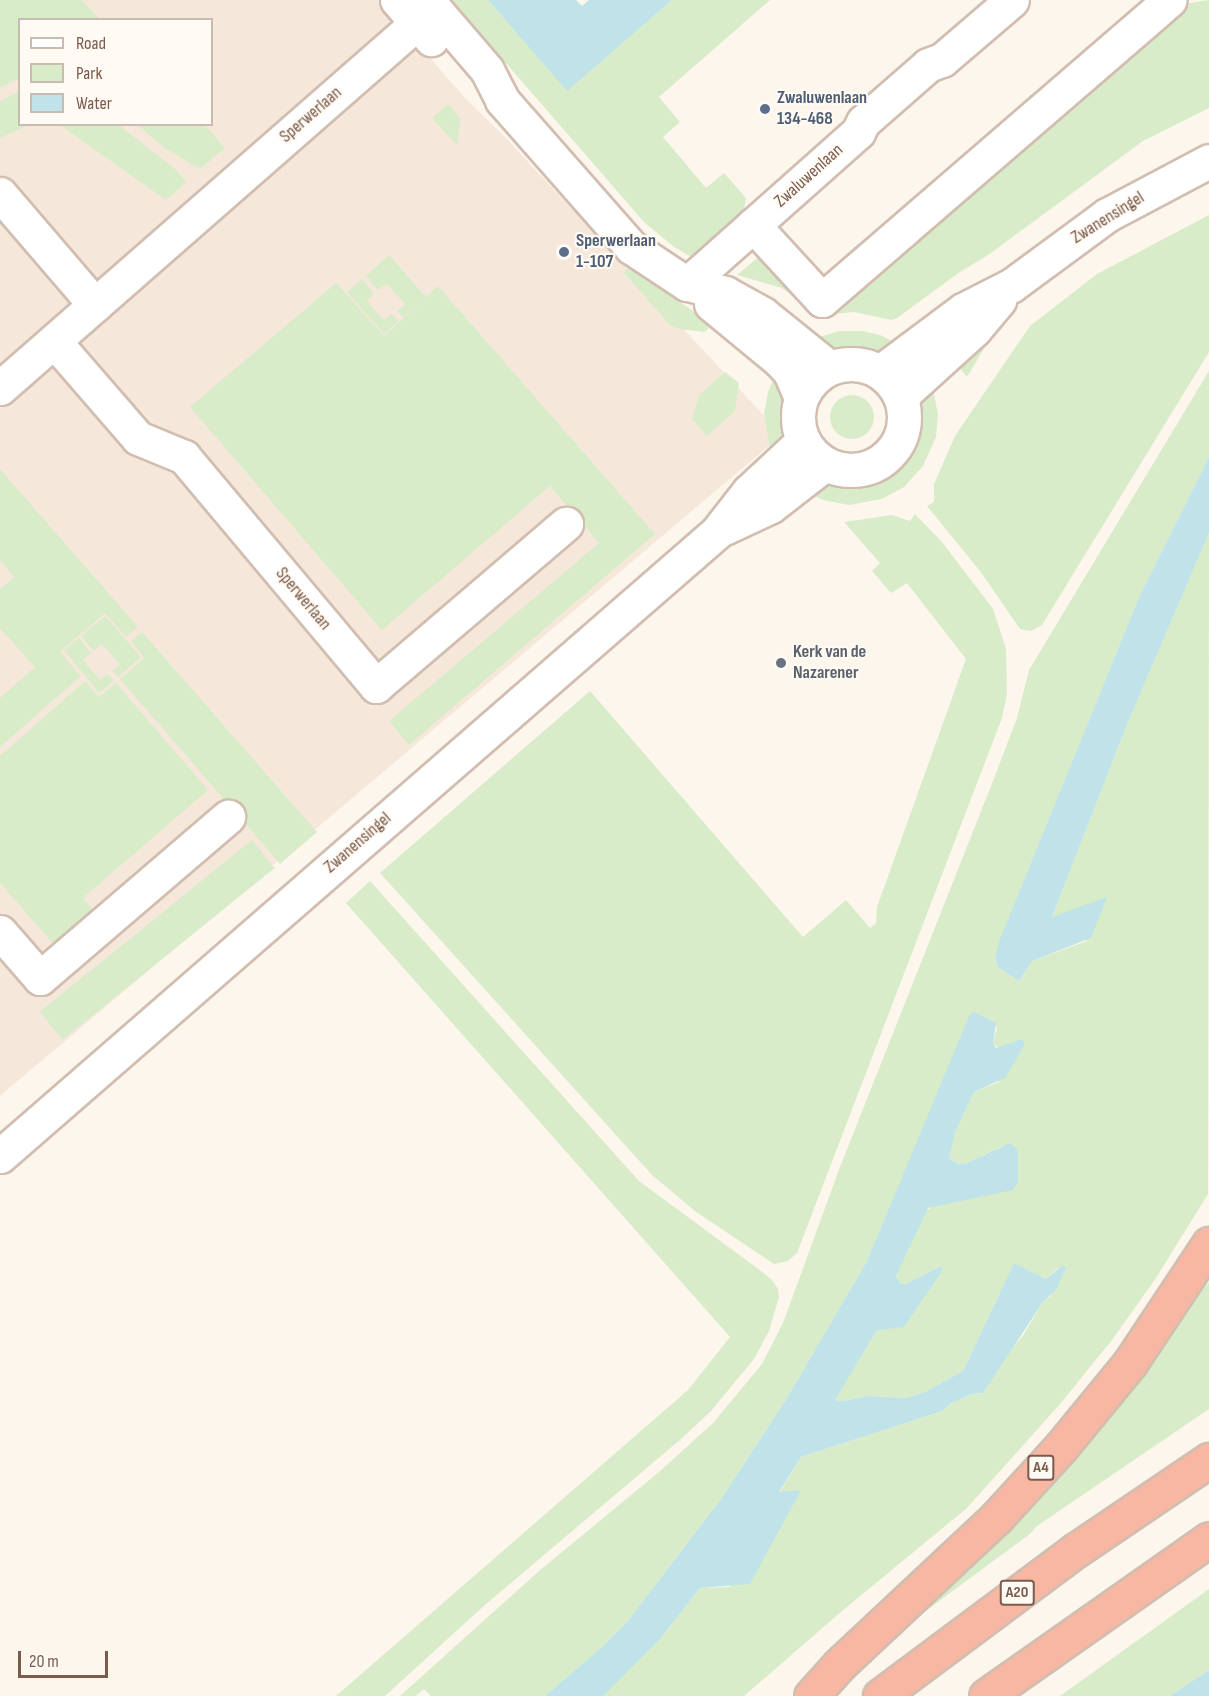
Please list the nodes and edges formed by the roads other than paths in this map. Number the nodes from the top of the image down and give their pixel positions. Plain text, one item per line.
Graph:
1 (1012, 0) edge
2 (1169, 0) edge
3 (419, 8) edge
4 (1209, 160) edge
5 (0, 194) edge
6 (753, 225) junction
7 (1012, 285) junction
8 (693, 287) junction
9 (95, 305) junction
10 (54, 341) junction
11 (830, 368) junction
12 (880, 372) junction
13 (0, 388) edge
14 (900, 397) junction
15 (801, 398) junction
16 (803, 441) junction
17 (825, 464) junction
18 (566, 524) dead end
19 (717, 532) junction
20 (228, 817) dead end
21 (0, 932) edge
22 (0, 1156) edge
23 (1209, 1244) edge
24 (1209, 1460) edge
25 (1209, 1539) edge
26 (811, 1696) edge
27 (880, 1696) edge
28 (986, 1696) edge

1 - 6 street, Zwaluwenlaan
2 - 6 street
3 - 8 street
3 - 9 street, Sperwerlaan
4 - 7 street, Zwanensingel
5 - 9 street
6 - 8 street, Zwaluwenlaan
7 - 12 street, Zwanensingel
7 - 14 street, Zwanensingel
8 - 11 street
8 - 15 street
9 - 10 street, Sperwerlaan
10 - 13 street, Sperwerlaan
10 - 18 street, Sperwerlaan
11 - 12 street
11 - 15 street
12 - 14 street
14 - 17 street
15 - 16 street
16 - 17 street
16 - 19 street, Zwanensingel
17 - 19 street, Zwanensingel
19 - 22 street, Zwanensingel
20 - 21 street
23 - 26 highway, A4
24 - 27 highway, A20
25 - 28 highway

